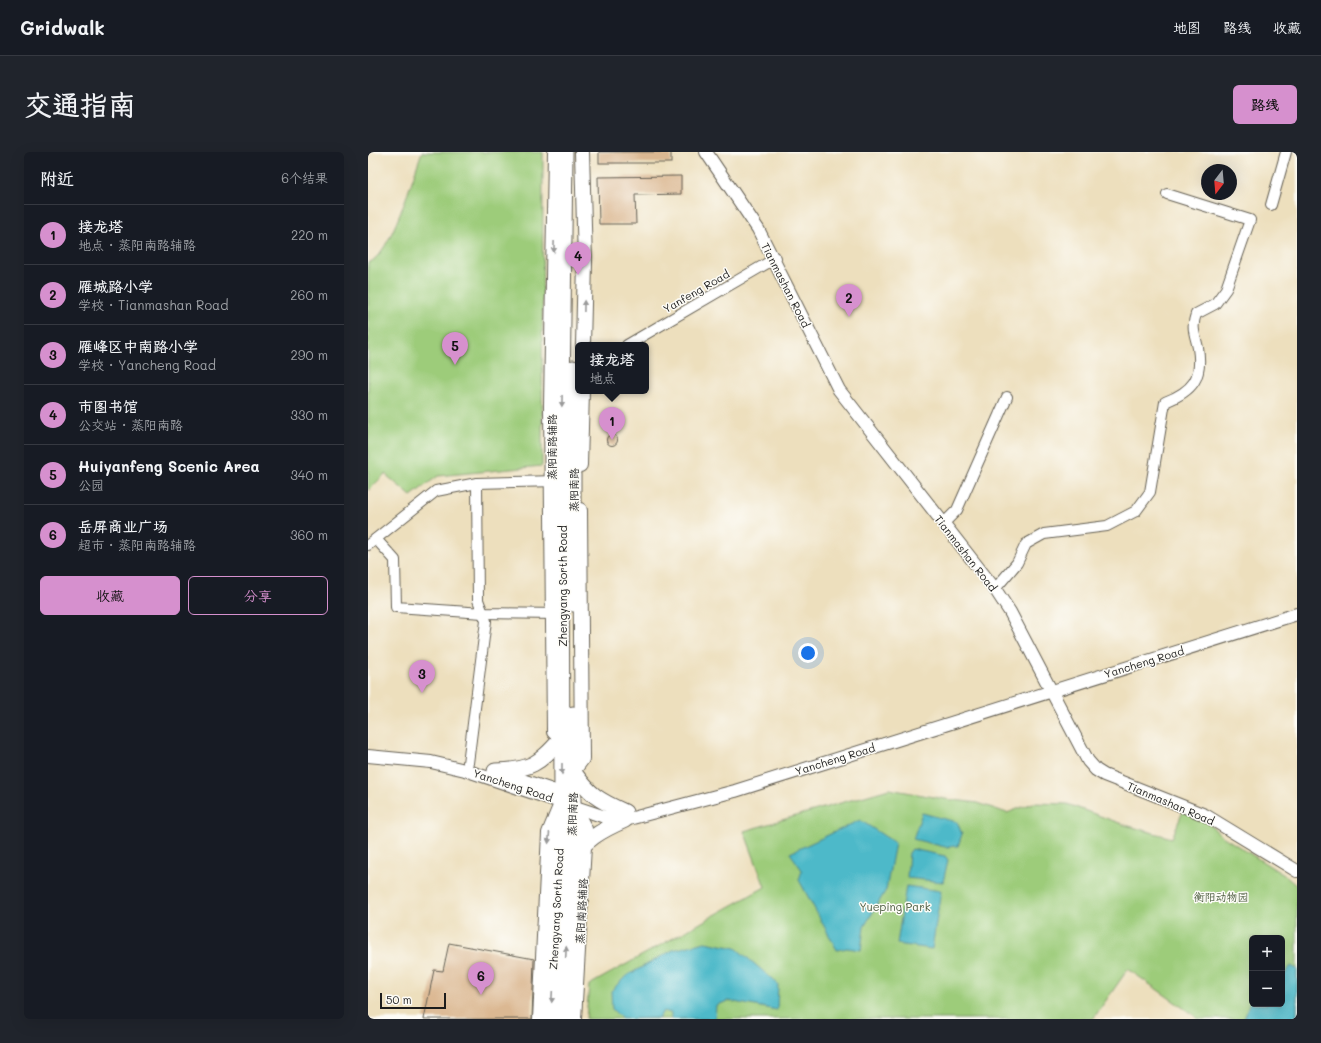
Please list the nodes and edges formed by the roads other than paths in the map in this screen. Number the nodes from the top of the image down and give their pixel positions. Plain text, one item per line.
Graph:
1 (555, 152) edge
2 (565, 152) edge
3 (575, 152) edge
4 (582, 152) edge
5 (706, 152) edge
6 (711, 152) edge
7 (1286, 152) edge
8 (1167, 194) dead end
9 (1271, 205) dead end
10 (775, 259) junction
11 (583, 342) edge
12 (632, 342) edge
13 (575, 366) edge
14 (582, 394) edge
15 (1007, 397) dead end
16 (557, 481) junction
17 (477, 483) junction
18 (946, 521) junction
19 (372, 542) edge
20 (997, 587) junction
21 (1297, 608) edge
22 (483, 613) junction
23 (558, 614) junction
24 (1297, 614) edge
25 (1052, 688) junction
26 (562, 738) junction
27 (368, 749) edge
28 (368, 756) edge
29 (468, 763) junction
30 (496, 771) junction
31 (573, 771) junction
32 (568, 800) junction
33 (625, 816) junction
34 (584, 843) junction
35 (570, 864) junction
36 (1297, 864) edge
37 (1297, 872) edge
38 (540, 1019) edge
39 (550, 1019) edge
40 (563, 1019) edge
41 (574, 1019) edge

1 -> 16 main road, 蒸阳南路辅路
2 -> 16 main road, Zhengyang Sorth Road
3 - 13 main road, 蒸阳南路
11 -> 4 main road
5 - 10 street, Tianmashan Road
6 - 10 street, Tianmashan Road
7 - 9 street
8 - 20 street
10 - 12 street, Yanfeng Road
10 - 18 street, Tianmashan Road
10 - 20 street, Tianmashan Road
13 - 31 main road, 蒸阳南路
14 - 31 main road
15 - 18 street
16 - 17 street
16 - 23 main road, Zhengyang Sorth Road
17 - 19 street
17 - 22 street
18 - 20 street, Tianmashan Road
19 - 22 street
20 - 25 street, Tianmashan Road
21 - 25 street, Yancheng Road
22 - 23 street
22 - 29 street
23 - 26 main road, Zhengyang Sorth Road
24 - 25 street, Yancheng Road
25 - 33 street, Yancheng Road
25 - 36 street, Tianmashan Road
25 - 37 street, Tianmashan Road
26 - 30 main road
26 -> 32 main road, Zhengyang Sorth Road
27 - 29 street, Yancheng Road
28 - 32 street, Yancheng Road
29 - 30 street, Yancheng Road
30 - 32 street, Yancheng Road
31 - 32 main road, 蒸阳南路
31 - 33 main road
32 - 33 street, Yancheng Road
32 - 34 main road, 蒸阳南路辅路
32 - 35 main road, 蒸阳南路
32 -> 38 main road
32 -> 39 main road, Zhengyang Sorth Road
33 - 34 main road
34 - 35 main road
34 - 41 main road, 蒸阳南路辅路
40 -> 35 main road, 蒸阳南路

